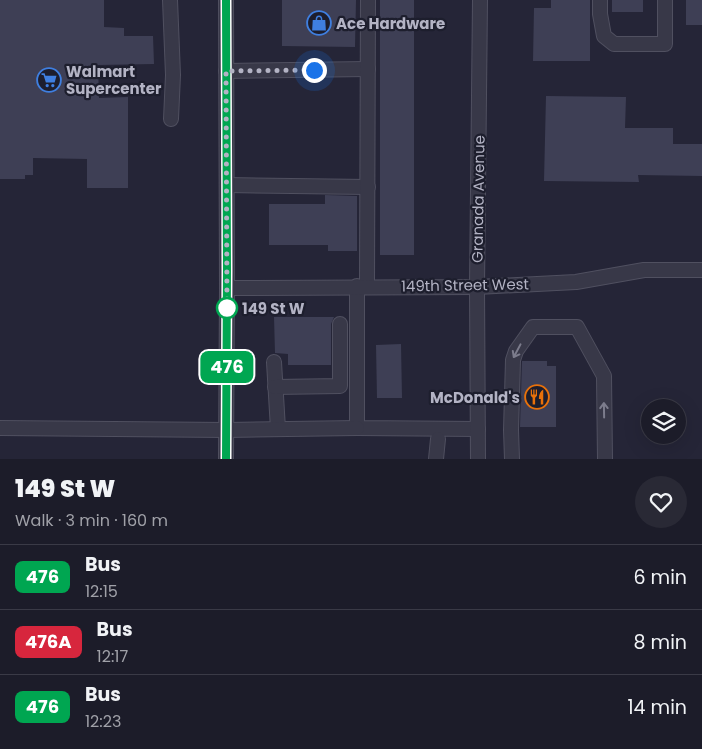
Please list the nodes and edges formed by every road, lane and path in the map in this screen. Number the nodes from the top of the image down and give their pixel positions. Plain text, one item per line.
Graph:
1 (170, 0) edge
2 (226, 0) edge
3 (368, 0) edge
4 (480, 0) edge
5 (600, 0) edge
6 (665, 0) edge
7 (368, 69) junction
8 (226, 71) junction
9 (171, 119) dead end
10 (227, 185) junction
11 (368, 187) junction
12 (702, 270) edge
13 (362, 286) junction
14 (477, 287) junction
15 (227, 288) junction
16 (340, 324) dead end
17 (357, 354) junction
18 (340, 355) junction
19 (274, 362) dead end
20 (275, 387) junction
21 (0, 428) edge
22 (357, 428) junction
23 (278, 429) junction
24 (478, 429) junction
25 (227, 430) junction
26 (438, 439) dead end
27 (226, 459) edge
28 (436, 459) edge
29 (478, 459) edge
30 (512, 459) edge
31 (605, 459) edge

1 - 9 street
2 - 8 street
3 - 7 street
4 - 14 street, Granada Avenue
5 - 6 street
7 - 8 street
7 - 11 street
8 - 10 street
10 - 11 street
10 - 15 street
11 - 13 street
12 - 14 street, 149th Street West
13 - 14 street, 149th Street West
13 - 15 street, 149th Street West
13 - 17 street
14 - 24 street, Granada Avenue
15 - 25 street
16 - 18 street
17 - 18 street
17 - 22 street
18 - 20 street
19 - 20 street
20 - 23 street
21 - 25 street
22 - 23 street
22 - 24 street
23 - 25 street
24 - 29 street, Granada Avenue
25 - 27 street
26 - 28 street
31 -> 30 street

